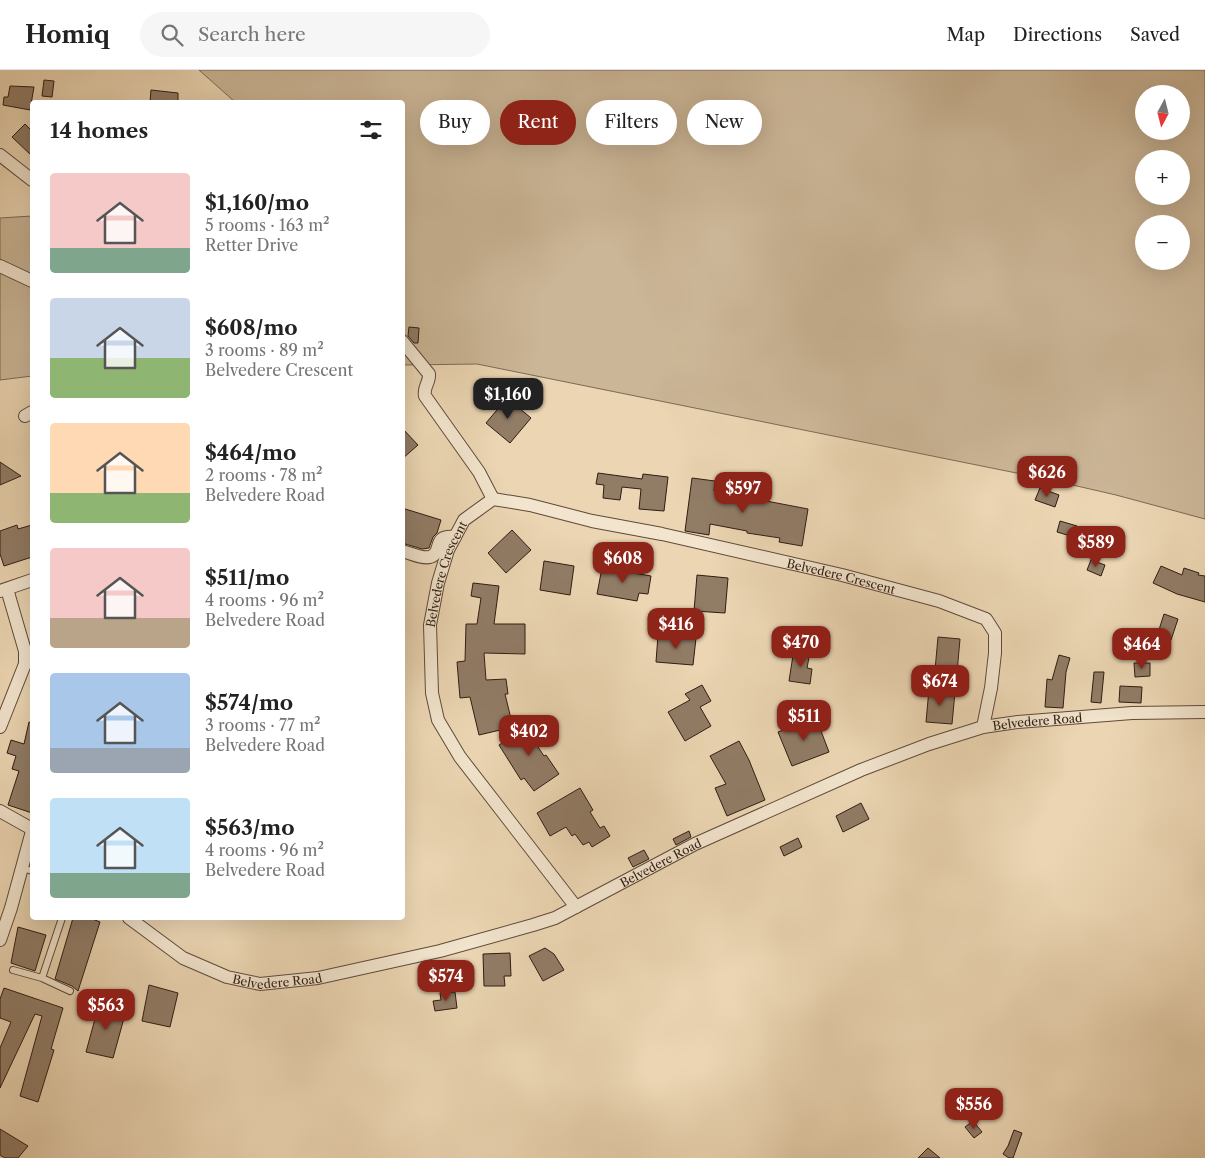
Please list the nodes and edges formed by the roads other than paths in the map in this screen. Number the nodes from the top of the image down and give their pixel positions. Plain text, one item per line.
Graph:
1 (0, 155) edge
2 (30, 178) edge
3 (0, 266) edge
4 (30, 279) edge
5 (405, 345) edge
6 (493, 499) junction
7 (455, 537) junction
8 (405, 551) edge
9 (30, 581) edge
10 (3, 590) edge
11 (1205, 712) edge
12 (0, 727) edge
13 (983, 727) junction
14 (0, 811) edge
15 (30, 829) edge
16 (30, 846) edge
17 (27, 870) edge
18 (576, 908) junction
19 (61, 920) edge
20 (132, 920) edge
21 (0, 940) edge
22 (13, 970) dead end
23 (42, 978) junction
24 (70, 991) dead end

1 - 2 street
3 - 4 street
5 - 6 street
6 - 7 street, Belvedere Crescent
6 - 13 street, Belvedere Crescent
7 - 8 street
7 - 18 street, Belvedere Crescent
9 - 10 street
10 - 12 street
11 - 13 street, Belvedere Road
13 - 18 street, Belvedere Road
14 - 15 street
16 - 17 street
17 - 21 street
18 - 20 street, Belvedere Road
19 - 23 lane
22 - 23 lane
23 - 24 lane

